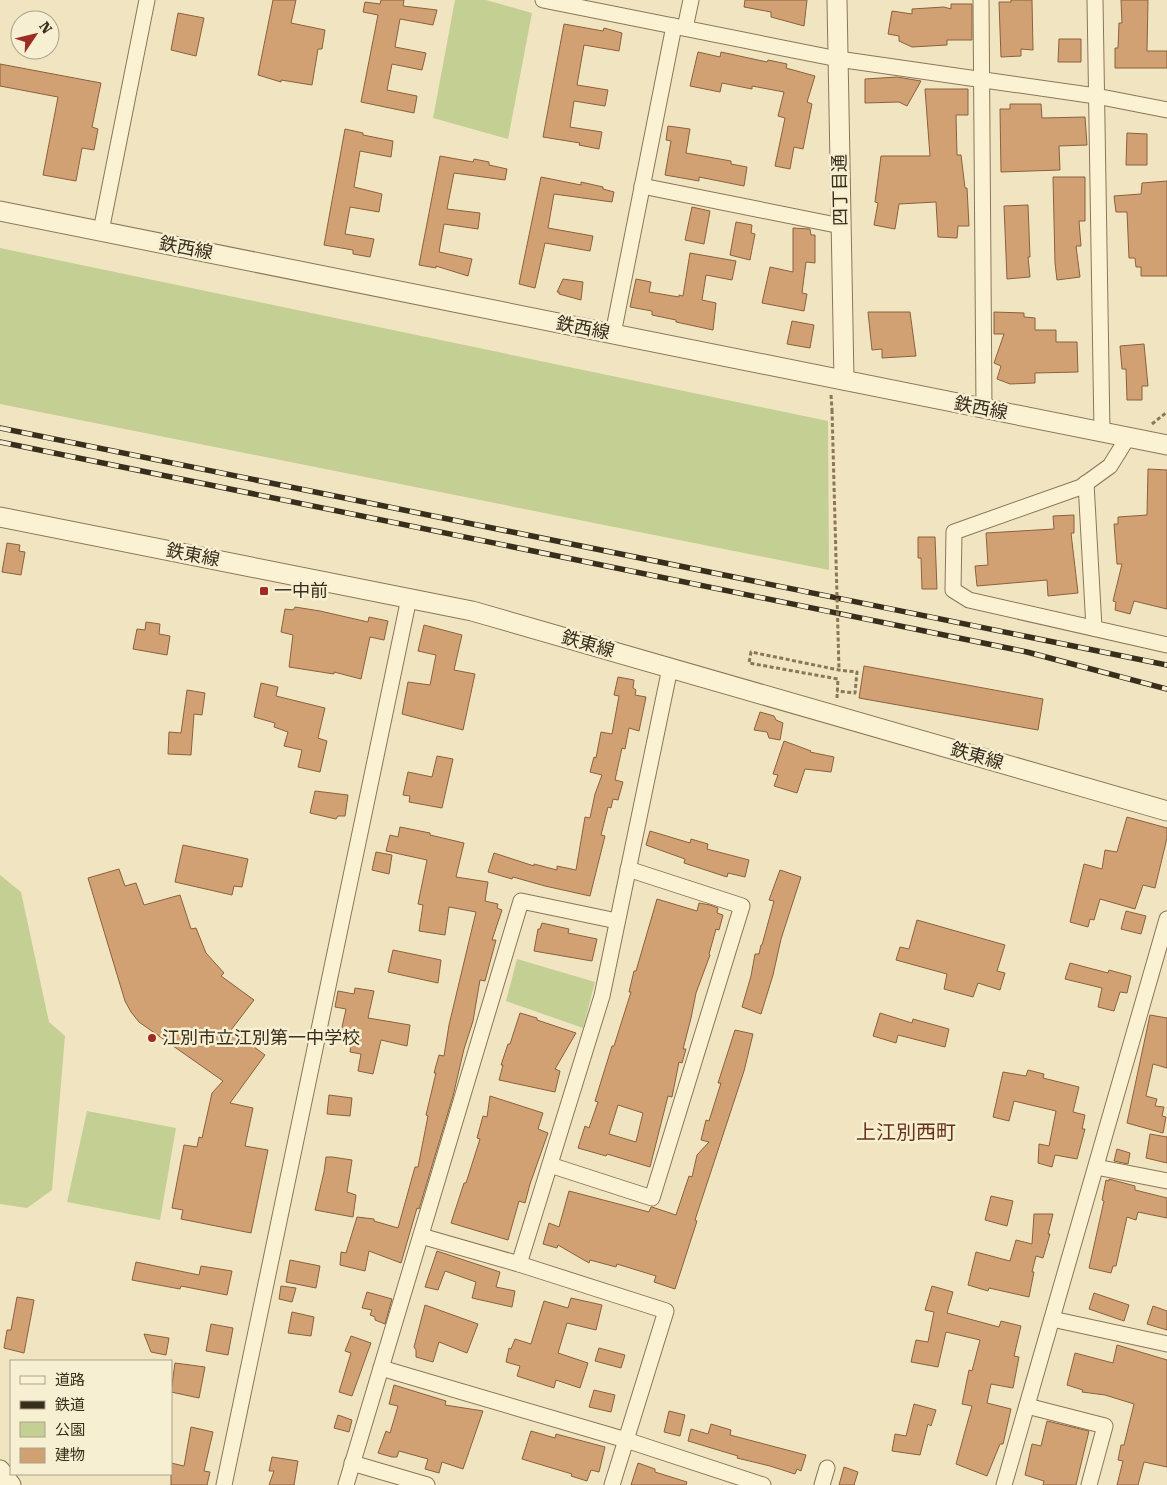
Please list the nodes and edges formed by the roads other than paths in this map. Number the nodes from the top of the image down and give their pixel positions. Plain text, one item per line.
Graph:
1 (147, 0) edge
2 (543, 0) edge
3 (691, 0) edge
4 (837, 0) edge
5 (981, 0) edge
6 (1095, 0) edge
7 (680, 27) junction
8 (838, 58) junction
9 (982, 79) junction
10 (1096, 96) junction
11 (1167, 110) edge
12 (642, 186) junction
13 (0, 211) edge
14 (841, 226) junction
15 (100, 231) junction
16 (613, 334) junction
17 (844, 380) junction
18 (984, 409) junction
19 (1102, 432) junction
20 (1128, 437) junction
21 (1167, 445) edge
22 (1086, 483) junction
23 (0, 517) edge
24 (409, 598) junction
25 (1094, 628) junction
26 (1167, 645) edge
27 (670, 668) junction
28 (1167, 811) edge
29 (628, 869) junction
30 (1167, 920) edge
31 (617, 921) junction
32 (550, 1165) junction
33 (1096, 1166) junction
34 (1167, 1181) edge
35 (421, 1236) junction
36 (519, 1264) junction
37 (1052, 1319) junction
38 (1167, 1344) edge
39 (381, 1368) junction
40 (1026, 1406) junction
41 (626, 1440) junction
42 (352, 1462) junction
43 (827, 1468) dead end
44 (0, 1470) edge
45 (11, 1485) edge
46 (224, 1485) edge
47 (346, 1485) edge
48 (427, 1485) edge
49 (612, 1485) edge
50 (763, 1485) edge
51 (822, 1485) edge
52 (1004, 1485) edge
53 (1089, 1485) edge

1 - 15 street
2 - 7 street
3 - 7 street
4 - 8 street, 四丁目通
5 - 9 street
6 - 10 street
7 - 8 street
7 - 12 street
8 - 9 street
8 - 14 street, 四丁目通
9 - 10 street
9 - 18 street
10 - 11 street
10 - 19 street
12 - 14 street
12 - 16 street
13 - 15 street, 鉄西線
14 - 17 street, 四丁目通
15 - 16 street, 鉄西線
16 - 17 street, 鉄西線
17 - 18 street, 鉄西線
18 - 19 street, 鉄西線
19 - 20 street, 鉄西線
20 - 21 street, 鉄西線
20 - 22 street
22 - 25 street
22 - 25 street
23 - 24 street, 鉄東線
24 - 27 street, 鉄東線
24 - 46 street
25 - 26 street
27 - 28 street, 鉄東線
27 - 29 street
29 - 31 street
29 - 32 street
30 - 33 street
31 - 32 street
31 - 35 street
32 - 36 street
33 - 34 street
33 - 37 street
35 - 36 street
35 - 39 street
36 - 41 street
37 - 38 street
37 - 40 street
39 - 41 street
39 - 42 street
40 - 52 street
40 - 53 street
41 - 49 street
41 - 50 street
42 - 47 street
42 - 48 street
43 - 51 street
44 - 45 street

